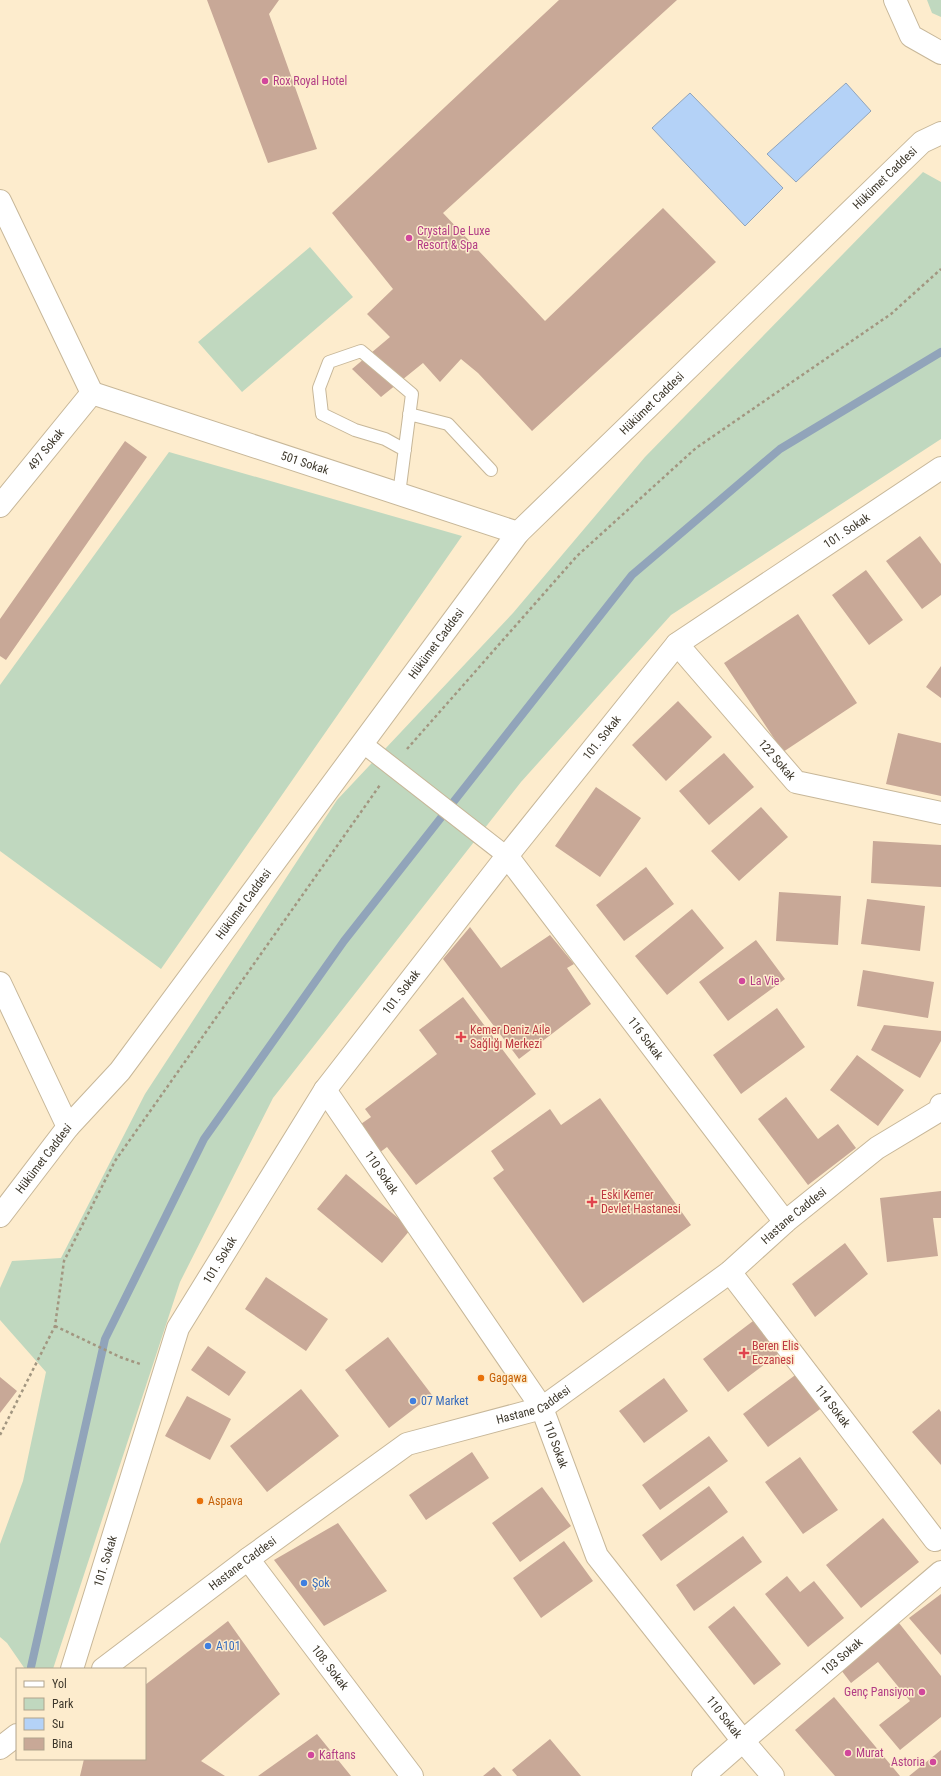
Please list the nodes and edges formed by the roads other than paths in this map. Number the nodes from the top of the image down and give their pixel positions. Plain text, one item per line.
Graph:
1 (895, 0) edge
2 (941, 53) edge
3 (941, 133) edge
4 (0, 201) edge
5 (92, 393) junction
6 (409, 414) junction
7 (405, 450) junction
8 (941, 468) edge
9 (491, 470) dead end
10 (399, 494) junction
11 (0, 506) edge
12 (518, 533) junction
13 (677, 644) junction
14 (362, 743) junction
15 (941, 813) edge
16 (507, 856) junction
17 (0, 983) edge
18 (325, 1090) junction
19 (941, 1109) edge
20 (68, 1127) junction
21 (0, 1216) edge
22 (785, 1222) junction
23 (730, 1272) junction
24 (542, 1408) junction
25 (938, 1538) edge
26 (248, 1559) junction
27 (941, 1561) edge
28 (941, 1572) edge
29 (72, 1668) edge
30 (104, 1668) edge
31 (16, 1736) edge
32 (743, 1741) junction
33 (0, 1748) edge
34 (412, 1776) edge
35 (702, 1776) edge
36 (773, 1776) edge

1 - 2 street
3 - 12 street, Hükümet Caddesi
4 - 5 street
5 - 10 street, 501 Sokak
5 - 11 street, 497 Sokak
6 - 7 lane
6 - 7 lane
6 - 9 lane
7 - 10 lane
8 - 13 street, 101. Sokak
10 - 12 street, 501 Sokak
12 - 14 street, Hükümet Caddesi
13 - 15 street, 122 Sokak
13 - 16 street, 101. Sokak
14 - 16 street
14 - 20 street, Hükümet Caddesi
16 - 18 street, 101. Sokak
16 - 22 street, 116 Sokak
17 - 20 street
18 - 24 street, 110 Sokak
18 - 29 street, 101. Sokak
19 - 22 street, Hastane Caddesi
20 - 21 street, Hükümet Caddesi
22 - 23 street, Hastane Caddesi
23 - 24 street, Hastane Caddesi
23 - 25 street, 114 Sokak
24 - 26 street, Hastane Caddesi
24 - 32 street, 110 Sokak
25 - 27 street
26 - 30 street, Hastane Caddesi
26 - 34 street, 108. Sokak
28 - 32 street, 103 Sokak
31 - 33 street
32 - 35 street, 103 Sokak
32 - 36 street, 110 Sokak

